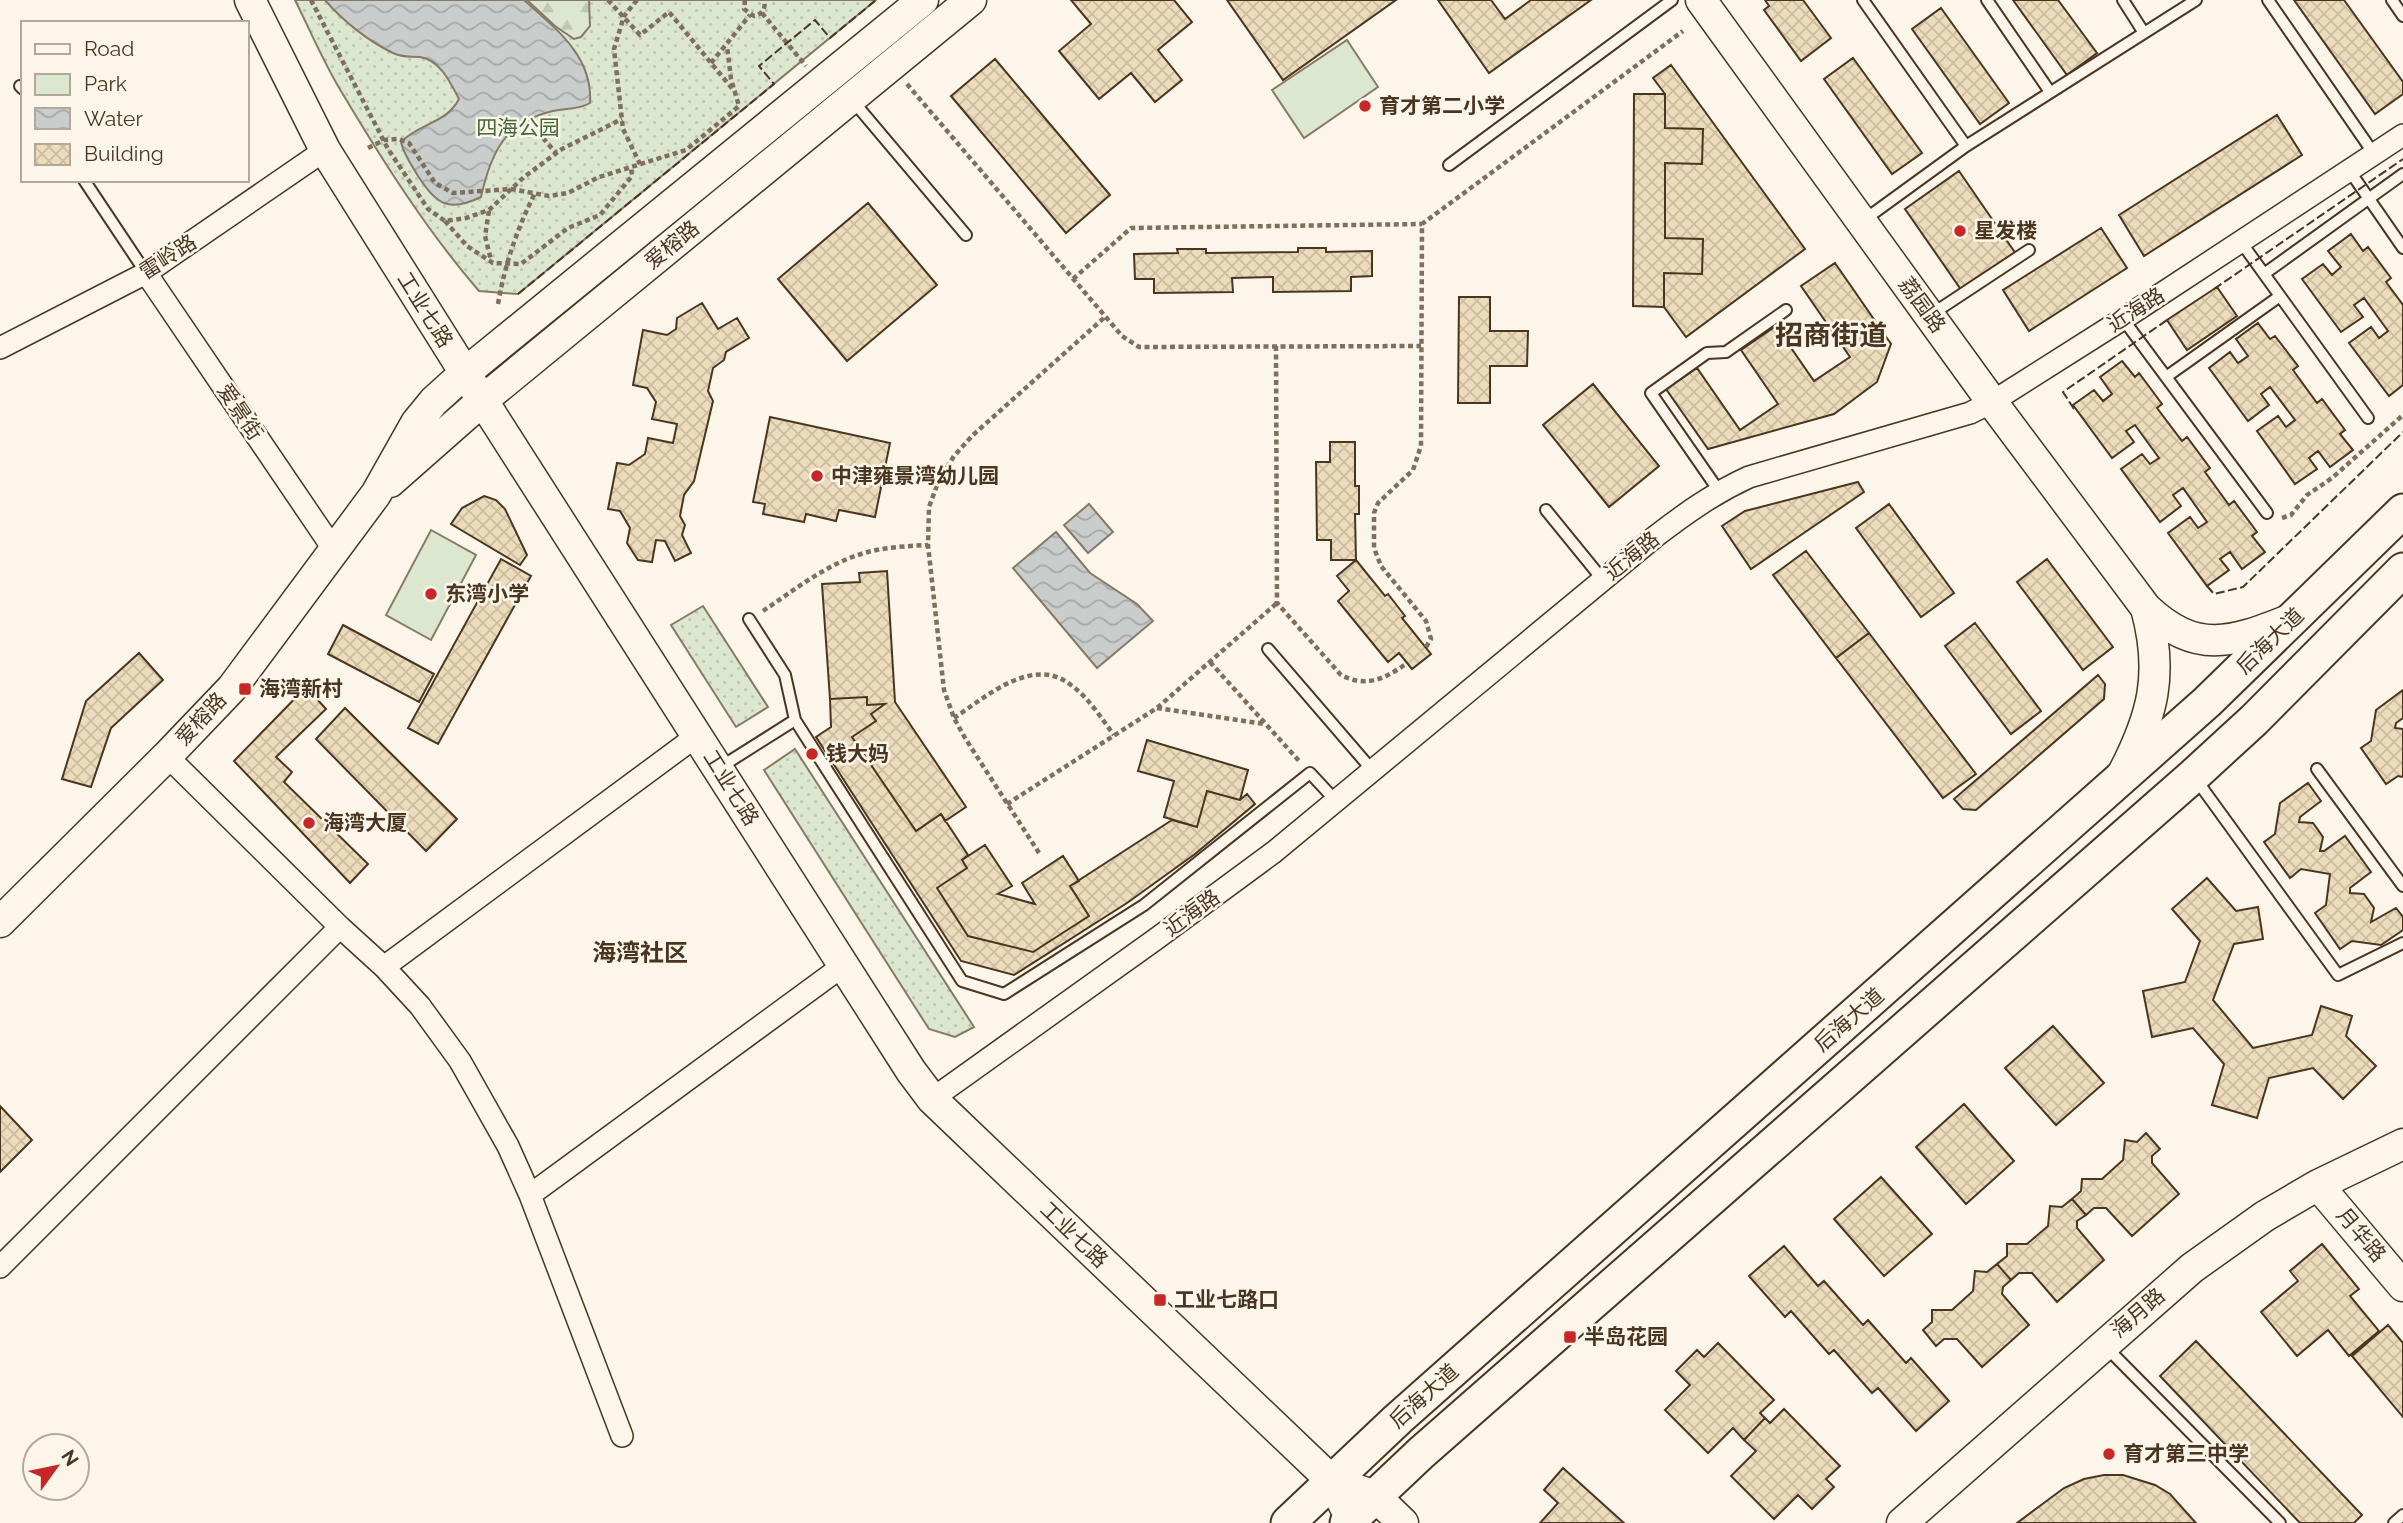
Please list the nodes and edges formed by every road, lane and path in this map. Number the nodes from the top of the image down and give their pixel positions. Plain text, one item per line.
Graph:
1 (250, 0) edge
2 (312, 0) edge
3 (608, 0) edge
4 (637, 0) edge
5 (745, 0) edge
6 (764, 0) edge
7 (923, 0) edge
8 (971, 0) edge
9 (1672, 0) edge
10 (1701, 0) edge
11 (1863, 0) edge
12 (1987, 0) edge
13 (2123, 0) edge
14 (2196, 0) edge
15 (2268, 0) edge
16 (2392, 0) edge
17 (762, 13) junction
18 (750, 15) junction
19 (624, 16) junction
20 (2403, 16) edge
21 (1683, 31) dead end
22 (2144, 33) junction
23 (727, 46) junction
24 (711, 63) junction
25 (809, 69) dead end
26 (907, 84) dead end
27 (2050, 92) junction
28 (737, 95) junction
29 (851, 99) junction
30 (621, 119) junction
31 (2403, 135) edge
32 (543, 138) dead end
33 (384, 140) junction
34 (1966, 146) junction
35 (368, 148) dead end
36 (325, 150) junction
37 (556, 153) junction
38 (2374, 154) junction
39 (640, 164) junction
40 (1450, 165) dead end
41 (631, 167) junction
42 (2349, 170) junction
43 (2403, 174) edge
44 (85, 182) edge
45 (511, 189) junction
46 (536, 193) junction
47 (2368, 199) junction
48 (489, 210) junction
49 (445, 221) junction
50 (1861, 222) junction
51 (1422, 224) junction
52 (966, 235) dead end
53 (2241, 242) junction
54 (2403, 248) edge
55 (2029, 250) dead end
56 (492, 262) junction
57 (506, 264) junction
58 (146, 274) junction
59 (2264, 274) junction
60 (1073, 279) junction
61 (2280, 296) junction
62 (498, 304) dead end
63 (1786, 310) dead end
64 (1929, 316) junction
65 (1105, 317) junction
66 (2123, 319) junction
67 (1276, 346) junction
68 (1420, 346) junction
69 (0, 348) edge
70 (465, 373) junction
71 (2166, 377) junction
72 (483, 400) junction
73 (1992, 402) junction
74 (2403, 415) edge
75 (2368, 418) dead end
76 (1719, 491) junction
77 (376, 494) junction
78 (1546, 510) dead end
79 (2403, 511) edge
80 (2267, 513) joint
81 (928, 545) junction
82 (334, 550) junction
83 (2403, 570) edge
84 (1603, 580) junction
85 (1277, 603) junction
86 (2146, 608) junction
87 (2294, 617) junction
88 (749, 619) joint
89 (1426, 647) dead end
90 (1268, 649) dead end
91 (1210, 662) junction
92 (1406, 663) dead end
93 (1157, 708) junction
94 (954, 718) junction
95 (795, 720) junction
96 (1266, 724) junction
97 (698, 735) junction
98 (1114, 735) junction
99 (167, 756) junction
100 (719, 768) junction
101 (2317, 769) dead end
102 (1373, 771) junction
103 (1310, 773) junction
104 (2193, 776) junction
105 (2118, 783) junction
106 (1336, 802) junction
107 (1007, 804) junction
108 (1039, 853) dead end
109 (2403, 886) edge
110 (0, 922) edge
111 (340, 927) junction
112 (2403, 943) edge
113 (844, 965) junction
114 (384, 967) junction
115 (932, 1099) junction
116 (2403, 1144) edge
117 (2318, 1185) junction
118 (530, 1195) junction
119 (0, 1267) edge
120 (2403, 1286) edge
121 (2103, 1344) junction
122 (622, 1436) dead end
123 (1332, 1481) junction
124 (1375, 1496) junction
125 (2403, 1515) edge
126 (1351, 1522) edge
127 (1288, 1523) edge
128 (1404, 1523) edge
129 (1902, 1523) edge
130 (2280, 1523) edge
131 (2394, 1523) edge

1 - 36 street, 工业七路
2 - 33 path
3 - 19 path
4 - 19 path
5 - 18 path
6 - 17 path
7 - 70 street, 爱榕路
8 - 29 street, 爱榕路
9 - 40 lane
10 - 50 street, 荔园路
11 - 34 lane
12 - 27 lane
13 - 22 lane
14 - 22 lane
15 - 38 lane
16 - 20 lane
17 - 18 path
17 - 25 path
18 - 23 path
19 - 24 path
19 - 30 path
21 - 51 path
22 - 27 lane
23 - 24 path
23 - 28 path
24 - 28 path
26 - 60 path
27 - 34 lane
28 - 39 path
29 - 52 lane
29 - 72 street, 爱榕路
30 - 37 path
30 - 39 path
31 - 38 street, 近海路
32 - 37 path
33 - 35 path
33 - 45 path
33 - 49 path
34 - 50 lane
36 - 58 street, 雷岭路
36 - 70 street, 工业七路
37 - 45 path
38 - 42 street, 近海路
39 - 41 path
41 - 46 path
41 - 57 path
42 - 47 lane
42 - 53 street, 近海路
43 - 47 lane
44 - 58 lane
45 - 46 path
45 - 48 path
46 - 57 path
47 - 54 lane
47 - 59 lane
48 - 49 path
48 - 56 path
49 - 56 path
50 - 64 street, 荔园路
51 - 60 path
51 - 68 path
53 - 59 lane
53 - 66 street, 近海路
55 - 64 lane
56 - 57 path
57 - 62 path
58 - 69 street, 雷岭路
58 - 82 street, 爱景街
59 - 61 lane
60 - 65 path
61 - 71 lane
61 - 75 lane
63 - 76 lane
64 - 73 street, 荔园路
65 - 67 path
65 - 81 path
66 - 71 lane
66 - 73 street, 近海路
67 - 68 path
67 - 85 path
68 - 89 path
70 - 72 street, 工业七路
70 - 77 street, 爱榕路
71 - 80 lane
72 - 77 street, 爱榕路
72 - 97 street, 工业七路
73 - 76 street, 近海路
73 - 86 street, 荔园路
74 - 80 path
76 - 84 street, 近海路
77 - 82 street, 爱榕路
78 - 84 lane
79 - 87 main road, 后海大道
81 - 88 path
81 - 94 path
82 - 99 street, 爱榕路
83 - 104 main road, 后海大道
84 - 102 street, 近海路
85 - 91 path
85 - 92 path
86 - 87 street, 荔园路
86 - 105 street, 荔园路
87 - 105 main road, 后海大道
88 - 95 lane
90 - 102 lane
91 - 93 path
91 - 96 path
93 - 96 path
93 - 98 path
94 - 98 path
94 - 107 path
95 - 100 lane
95 - 103 lane
96 - 103 path
97 - 100 street, 工业七路
97 - 114 street
98 - 107 path
99 - 110 street, 爱榕路
99 - 111 street
100 - 113 street, 工业七路
101 - 109 lane
102 - 106 street, 近海路
103 - 106 lane
104 - 112 lane
104 - 124 main road, 后海大道
105 - 123 main road, 后海大道
106 - 115 street, 近海路
107 - 108 path
111 - 114 street
111 - 119 street
113 - 115 street, 工业七路
113 - 118 street
114 - 118 street
115 - 123 street, 工业七路
116 - 117 street, 海月路
117 - 120 street, 月华路
117 - 121 street, 海月路
118 - 122 street
121 - 129 street, 海月路
121 - 130 lane
123 - 124 street, 工业七路
123 - 126 street, 工业七路
123 - 127 main road, 后海大道
124 - 126 main road, 后海大道
124 - 128 street, 工业七路
125 - 131 lane

